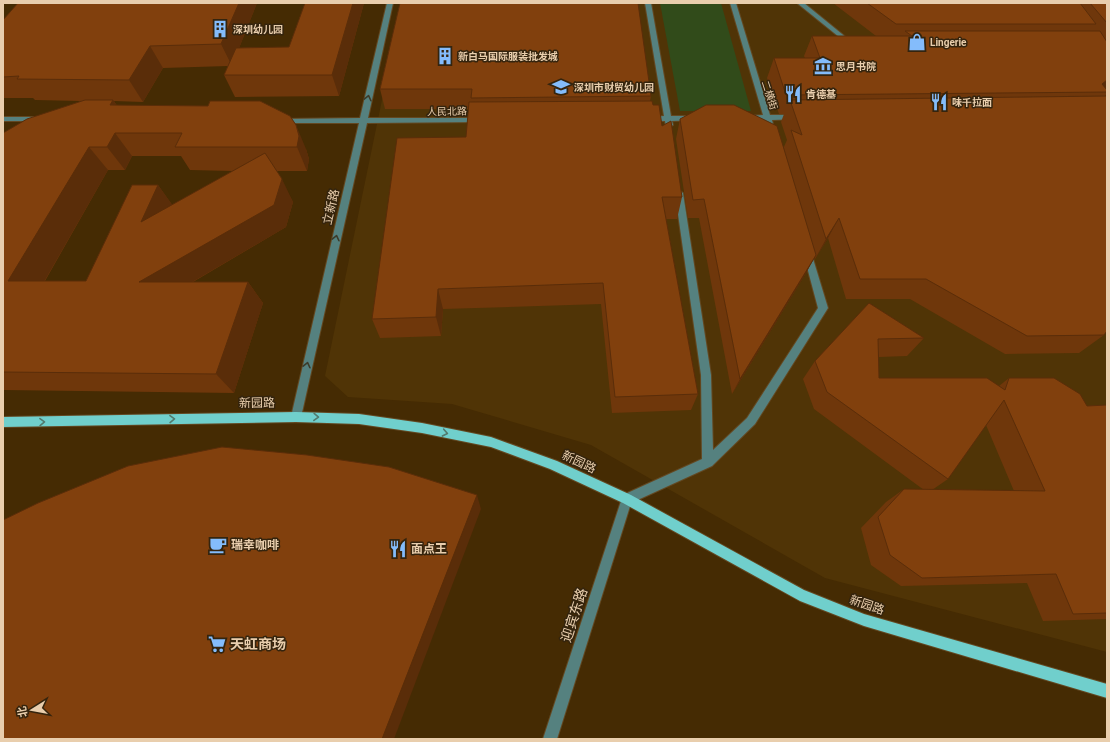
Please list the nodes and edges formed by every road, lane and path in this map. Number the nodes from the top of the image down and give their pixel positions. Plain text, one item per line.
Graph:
1 (390, 3) edge
2 (648, 3) edge
3 (733, 3) edge
4 (800, 3) edge
5 (855, 47) edge
6 (807, 117) edge
7 (706, 118) edge
8 (737, 118) edge
9 (767, 118) junction
10 (3, 119) edge
11 (50, 119) edge
12 (644, 119) edge
13 (668, 119) junction
14 (493, 120) edge
15 (271, 121) edge
16 (363, 122) junction
17 (772, 133) edge
18 (670, 134) edge
19 (677, 181) edge
20 (805, 247) edge
21 (296, 417) junction
22 (3, 422) edge
23 (708, 462) junction
24 (627, 500) junction
25 (1107, 691) edge
26 (550, 739) edge

16 -> 1 street, 立新路
2 - 13 street
3 - 9 street, 二横街
4 - 5 street
6 - 9 street
7 - 13 street
8 - 9 street
9 - 17 street, 二横街
10 - 11 street
12 - 13 street
13 - 18 street
14 - 16 street, 人民北路
15 - 16 street, 人民北路
21 -> 16 street, 立新路
19 - 23 street
20 - 23 street
22 -> 21 main road, 新园路
21 -> 24 main road, 新园路
23 - 24 street
24 - 25 main road, 新园路
24 - 26 street, 迎宾东路

